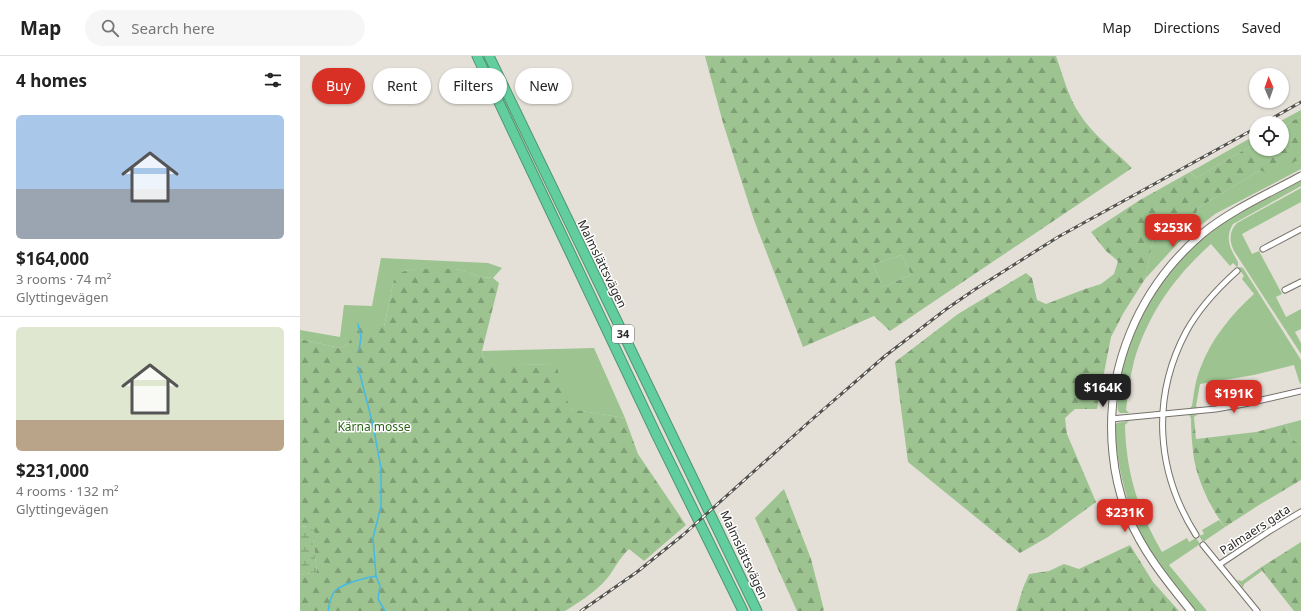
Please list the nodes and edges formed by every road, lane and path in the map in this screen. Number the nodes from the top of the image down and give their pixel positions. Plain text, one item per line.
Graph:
1 (477, 56) edge
2 (490, 56) edge
3 (1301, 176) edge
4 (1301, 229) edge
5 (1263, 249) dead end
6 (1237, 271) dead end
7 (1301, 282) edge
8 (1285, 290) dead end
9 (1301, 391) edge
10 (1163, 414) junction
11 (1111, 418) junction
12 (1301, 512) edge
13 (1196, 535) dead end
14 (1203, 545) dead end
15 (1220, 564) junction
16 (743, 611) edge
17 (757, 611) edge
18 (1190, 611) edge
19 (1256, 611) edge

1 - 16 highway, Malmslättsvägen / 34
2 - 17 highway, Malmslättsvägen / 34
3 - 11 street
4 - 5 street
6 - 10 street
7 - 8 street
9 - 10 street
10 - 11 street
10 - 13 street
11 - 18 street
12 - 15 street, Palmaers gata
14 - 15 street, Palmaers gata
15 - 19 street, Palmaers gata

